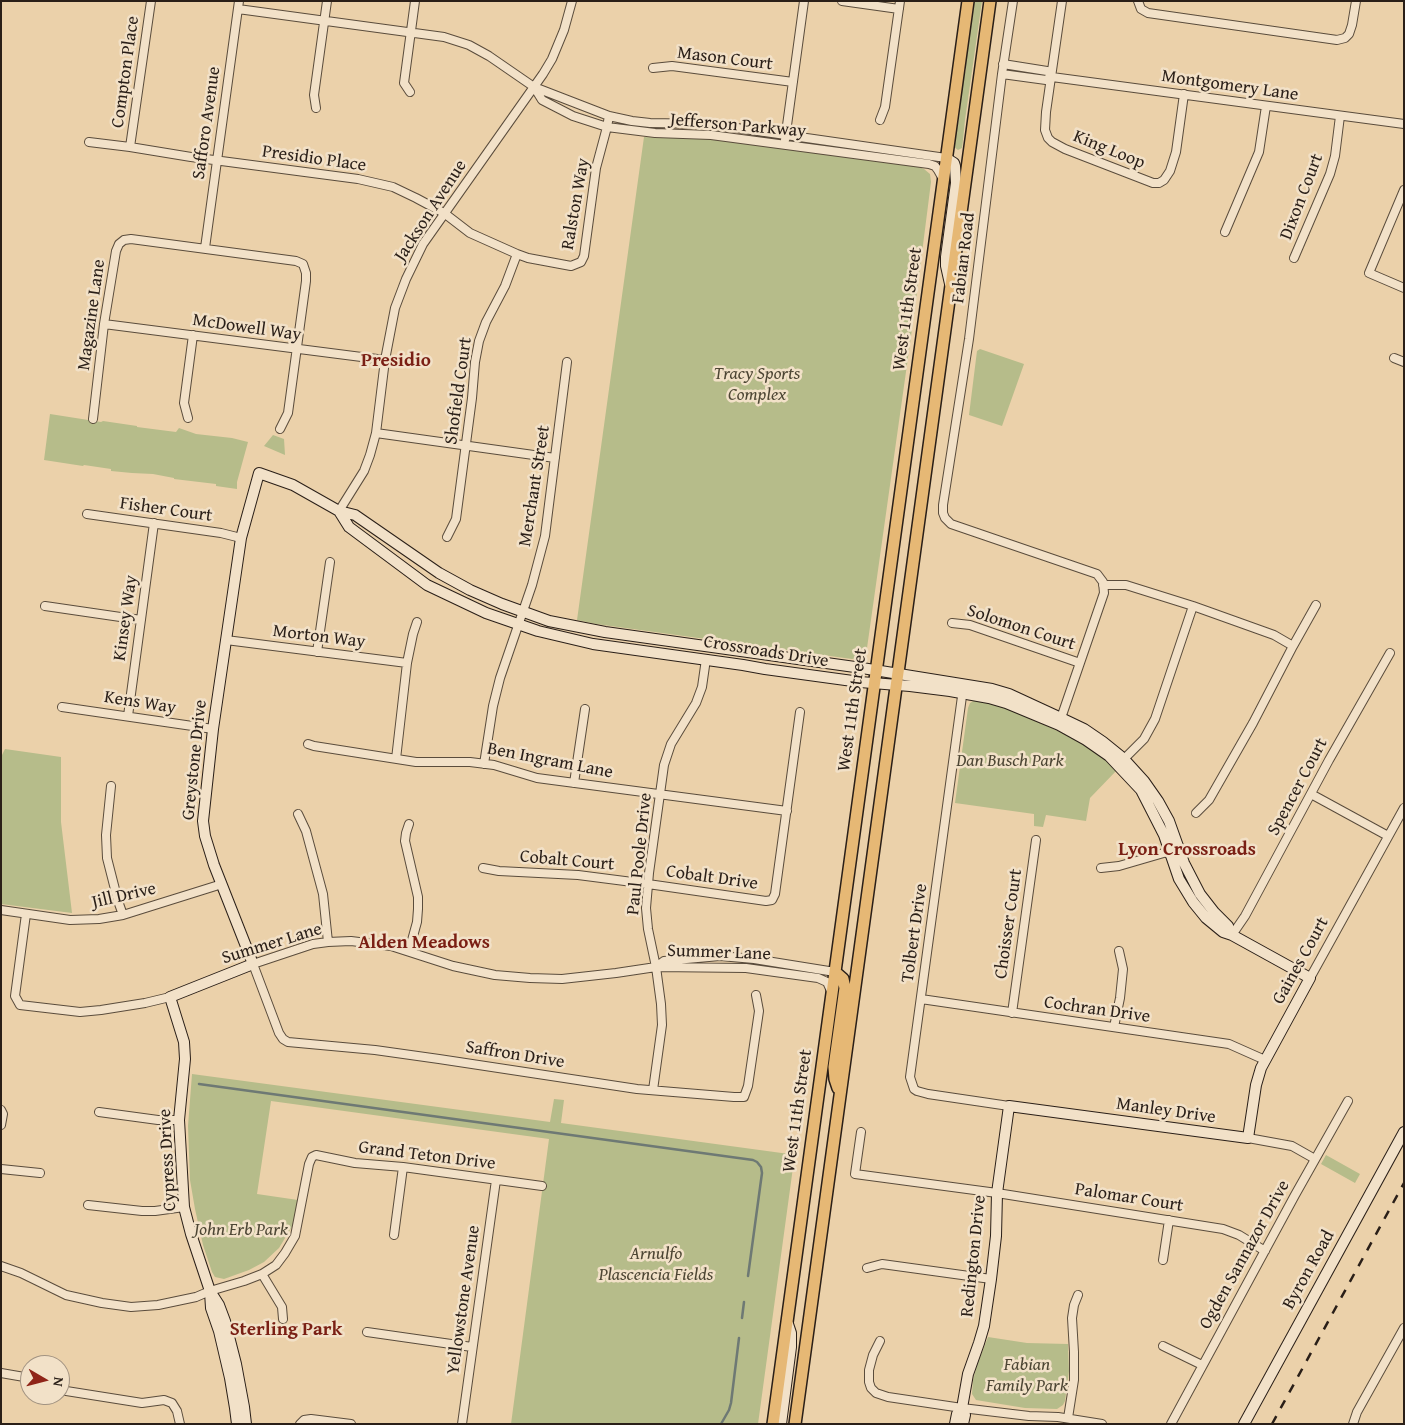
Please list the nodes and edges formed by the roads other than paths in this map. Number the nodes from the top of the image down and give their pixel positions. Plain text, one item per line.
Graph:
1 (151, 1) edge
2 (327, 1) edge
3 (415, 1) edge
4 (572, 1) edge
5 (804, 1) edge
6 (842, 1) edge
7 (968, 1) edge
8 (990, 1) edge
9 (1012, 1) edge
10 (1062, 1) edge
11 (1356, 1) edge
12 (239, 5) edge
13 (899, 5) edge
14 (1139, 5) edge
15 (324, 20) junction
16 (411, 32) junction
17 (1003, 64) junction
18 (653, 68) dead end
19 (1002, 74) junction
20 (1052, 76) junction
21 (793, 82) junction
22 (534, 87) junction
23 (410, 92) dead end
24 (1184, 94) junction
25 (1266, 106) junction
26 (316, 108) dead end
27 (608, 116) junction
28 (1340, 116) junction
29 (880, 120) dead end
30 (1404, 124) edge
31 (607, 127) junction
32 (786, 134) junction
33 (89, 142) dead end
34 (785, 144) junction
35 (130, 147) junction
36 (946, 158) junction
37 (217, 161) junction
38 (943, 179) junction
39 (1404, 190) edge
40 (1400, 207) edge
41 (444, 213) junction
42 (1224, 232) dead end
43 (205, 248) junction
44 (517, 254) junction
45 (1294, 258) dead end
46 (950, 285) junction
47 (1404, 288) edge
48 (104, 324) junction
49 (193, 335) junction
50 (296, 350) junction
51 (1394, 358) dead end
52 (385, 360) junction
53 (567, 362) dead end
54 (1404, 362) edge
55 (188, 418) dead end
56 (93, 419) dead end
57 (280, 429) dead end
58 (376, 433) junction
59 (466, 446) junction
60 (556, 458) junction
61 (259, 473) joint
62 (339, 511) junction
63 (88, 514) dead end
64 (154, 523) junction
65 (447, 537) dead end
66 (241, 538) junction
67 (330, 562) dead end
68 (1103, 585) junction
69 (1316, 605) dead end
70 (45, 606) dead end
71 (1193, 606) junction
72 (523, 612) junction
73 (141, 620) junction
74 (418, 622) dead end
75 (952, 623) dead end
76 (519, 625) junction
77 (226, 640) junction
78 (1292, 646) junction
79 (317, 652) junction
80 (1390, 653) dead end
81 (706, 659) junction
82 (407, 663) junction
83 (1080, 663) junction
84 (876, 670) junction
85 (897, 679) junction
86 (874, 684) junction
87 (963, 689) junction
88 (62, 706) dead end
89 (585, 710) dead end
90 (800, 712) dead end
91 (128, 716) junction
92 (1060, 722) junction
93 (213, 729) junction
94 (308, 744) dead end
95 (396, 759) junction
96 (1121, 762) junction
97 (484, 764) junction
98 (574, 783) junction
99 (111, 786) dead end
100 (1311, 794) junction
101 (660, 795) junction
102 (1404, 808) edge
103 (787, 811) junction
104 (1196, 813) dead end
105 (298, 814) dead end
106 (409, 824) dead end
107 (1388, 836) junction
108 (1036, 840) dead end
109 (1174, 850) junction
110 (483, 868) dead end
111 (1102, 868) dead end
112 (222, 884) junction
113 (648, 884) junction
114 (1, 910) edge
115 (26, 914) junction
116 (124, 915) junction
117 (1232, 935) junction
118 (328, 942) junction
119 (409, 951) junction
120 (1119, 951) dead end
121 (253, 964) junction
122 (656, 967) junction
123 (835, 972) junction
124 (1310, 978) junction
125 (832, 993) junction
126 (756, 995) dead end
127 (170, 997) junction
128 (921, 1000) junction
129 (1012, 1013) junction
130 (1114, 1027) junction
131 (283, 1039) joint
132 (1265, 1060) junction
133 (653, 1090) junction
134 (840, 1092) junction
135 (1348, 1101) dead end
136 (1009, 1106) junction
137 (1, 1110) edge
138 (99, 1112) dead end
139 (179, 1120) junction
140 (1, 1125) edge
141 (861, 1132) dead end
142 (1404, 1132) edge
143 (1248, 1138) junction
144 (1315, 1159) junction
145 (403, 1167) junction
146 (1, 1169) edge
147 (40, 1173) dead end
148 (496, 1180) junction
149 (542, 1186) dead end
150 (997, 1192) junction
151 (88, 1205) dead end
152 (184, 1207) junction
153 (1169, 1220) junction
154 (394, 1235) dead end
155 (1265, 1250) junction
156 (1163, 1260) dead end
157 (1, 1266) edge
158 (867, 1268) dead end
159 (262, 1274) junction
160 (991, 1279) junction
161 (210, 1291) junction
162 (1078, 1294) dead end
163 (283, 1319) dead end
164 (787, 1321) junction
165 (1404, 1328) edge
166 (367, 1332) dead end
167 (880, 1341) dead end
168 (1164, 1346) dead end
169 (472, 1347) junction
170 (1202, 1365) junction
171 (1, 1373) edge
172 (20, 1376) edge
173 (70, 1391) edge
174 (962, 1408) junction
175 (1068, 1418) junction
176 (301, 1423) edge
177 (180, 1424) edge
178 (236, 1424) edge
179 (246, 1424) edge
180 (351, 1424) edge
181 (462, 1424) edge
182 (773, 1424) edge
183 (781, 1424) edge
184 (795, 1424) edge
185 (956, 1424) edge
186 (963, 1424) edge
187 (1102, 1424) edge
188 (1170, 1424) edge
189 (1244, 1424) edge
190 (1353, 1424) edge

1 - 35 street, Compton Place
2 - 15 street
3 - 16 street
4 - 22 street, Jackson Avenue
5 - 21 street
6 - 13 street
7 - 36 main road, West 11th Street
8 - 46 main road
9 - 17 street, Fabian Road
10 - 20 street
11 - 14 street
12 - 15 street, Jefferson Parkway
12 - 37 street, Safforo Avenue
13 - 29 street
15 - 16 street, Jefferson Parkway
15 - 26 street
16 - 22 street, Jefferson Parkway
16 - 23 street
17 - 19 street, Fabian Road
17 - 20 street, Montgomery Lane
18 - 21 street, Mason Court
19 - 20 street, Montgomery Lane
19 - 68 street, Fabian Road
20 - 24 street, Montgomery Lane
20 - 24 street, King Loop
21 - 32 street
22 - 27 street, Jefferson Parkway
22 - 31 street, Jefferson Parkway
22 - 41 street, Jackson Avenue
24 - 25 street, Montgomery Lane
25 - 28 street, Montgomery Lane
25 - 42 street
27 - 31 street, Ralston Way
27 - 32 street, Jefferson Parkway
28 - 30 street, Montgomery Lane
28 - 45 street, Dixon Court
31 - 34 street, Jefferson Parkway
31 - 44 street, Ralston Way
32 - 34 street
32 - 36 street, Jefferson Parkway
33 - 35 street, Presidio Place
34 - 38 street, Jefferson Parkway
35 - 37 street, Presidio Place
36 - 38 main road, West 11th Street
36 - 46 street
37 - 41 street, Presidio Place
37 - 43 street, Safforo Avenue
38 - 84 main road, West 11th Street
39 - 40 street
40 - 47 street
41 - 44 street, Presidio Place
41 - 52 street, Jackson Avenue
43 - 48 street, Magazine Lane
43 - 50 street
44 - 59 street, Shofield Court
46 - 85 main road
48 - 49 street, McDowell Way
48 - 56 street, Magazine Lane
49 - 50 street, McDowell Way
49 - 55 street
50 - 52 street, McDowell Way
50 - 57 street
51 - 54 street
52 - 58 street, Jackson Avenue
53 - 60 street, Merchant Street
58 - 59 street
58 - 62 street, Jackson Avenue
59 - 60 street
59 - 65 street, Shofield Court
60 - 72 street, Merchant Street
61 - 62 street, Crossroads Drive
61 - 66 street, Greystone Drive
62 - 72 street, Crossroads Drive
62 - 76 street, Crossroads Drive
63 - 64 street, Fisher Court
64 - 66 street, Fisher Court
64 - 73 street, Kinsey Way
66 - 77 street, Greystone Drive
67 - 79 street
68 - 71 street
68 - 83 street
69 - 78 street
70 - 73 street
71 - 78 street
71 - 96 street
72 - 76 street, Merchant Street
72 - 84 street, Crossroads Drive
73 - 91 street, Kinsey Way
74 - 82 street
75 - 83 street, Solomon Court
76 - 81 street, Crossroads Drive
76 - 97 street, Merchant Street
77 - 79 street, Morton Way
77 - 93 street, Greystone Drive
78 - 104 street
79 - 82 street, Morton Way
80 - 100 street, Spencer Court
81 - 86 street, Crossroads Drive
81 - 101 street, Paul Poole Drive
82 - 95 street
83 - 92 street
84 - 85 street, Crossroads Drive
84 - 86 main road, West 11th Street
85 - 86 street, Crossroads Drive
85 - 87 street, Crossroads Drive
85 - 134 main road
86 - 123 main road, West 11th Street
87 - 92 street, Crossroads Drive
87 - 128 street, Tolbert Drive
88 - 91 street, Kens Way
89 - 98 street
90 - 103 street
91 - 93 street, Kens Way
92 - 96 street, Crossroads Drive
93 - 112 street, Greystone Drive
94 - 95 street, Ben Ingram Lane
95 - 97 street, Ben Ingram Lane
96 - 109 street, Crossroads Drive
97 - 98 street, Ben Ingram Lane
98 - 101 street, Ben Ingram Lane
99 - 116 street
100 - 107 street
100 - 117 street, Spencer Court
101 - 103 street, Ben Ingram Lane
101 - 113 street, Paul Poole Drive
102 - 107 street, Gaines Court
103 - 113 street, Cobalt Drive
105 - 118 street
106 - 119 street
107 - 124 street, Gaines Court
108 - 129 street, Choisser Court
109 - 111 street
109 - 117 street, Crossroads Drive
110 - 113 street, Cobalt Court
112 - 116 street, Jill Drive
112 - 121 street, Greystone Drive
113 - 122 street, Paul Poole Drive
114 - 115 street, Jill Drive
115 - 116 street, Jill Drive
115 - 127 street, Summer Lane
117 - 124 street, Crossroads Drive
118 - 119 street, Summer Lane
118 - 121 street, Summer Lane
119 - 122 street, Summer Lane
120 - 130 street
121 - 127 street, Summer Lane
121 - 131 street, Greystone Drive
122 - 123 street, Summer Lane
122 - 125 street, Summer Lane
122 - 133 street, Paul Poole Drive
123 - 125 main road, West 11th Street
123 - 134 main road
124 - 132 street, Gaines Court
125 - 164 main road, West 11th Street
126 - 133 street, Saffron Drive
127 - 139 street, Cypress Drive
128 - 129 street, Cochran Drive
128 - 136 street, Tolbert Drive
129 - 130 street, Cochran Drive
130 - 132 street, Cochran Drive
131 - 133 street, Saffron Drive
132 - 143 street, Gaines Court
134 - 184 main road
135 - 144 street, Ogden Sannazor Drive
136 - 143 street, Manley Drive
136 - 150 street, Redington Drive
137 - 140 street
138 - 139 street
139 - 152 street, Cypress Drive
141 - 150 street, Palomar Court
142 - 189 street, Byron Road
143 - 144 street, Manley Drive
144 - 155 street, Ogden Sannazor Drive
145 - 148 street, Grand Teton Drive
145 - 154 street
145 - 159 street, Grand Teton Drive
146 - 147 street
148 - 149 street, Grand Teton Drive
148 - 169 street, Yellowstone Avenue
150 - 153 street, Palomar Court
150 - 160 street, Redington Drive
151 - 152 street
152 - 161 street, Cypress Drive
153 - 155 street, Palomar Court
153 - 156 street
155 - 170 street, Ogden Sannazor Drive
157 - 161 street
158 - 160 street
159 - 161 street
159 - 163 street
160 - 174 street, Redington Drive
161 - 178 street, Cypress Drive
161 - 179 street, Cypress Drive
162 - 175 street
164 - 182 main road, West 11th Street
164 - 183 street
165 - 190 street
166 - 169 street
167 - 174 street
168 - 170 street
169 - 181 street, Yellowstone Avenue
170 - 188 street, Ogden Sannazor Drive
171 - 172 street
173 - 177 street
174 - 175 street
174 - 185 street, Redington Drive
174 - 186 street, Redington Drive
175 - 187 street
176 - 180 street

